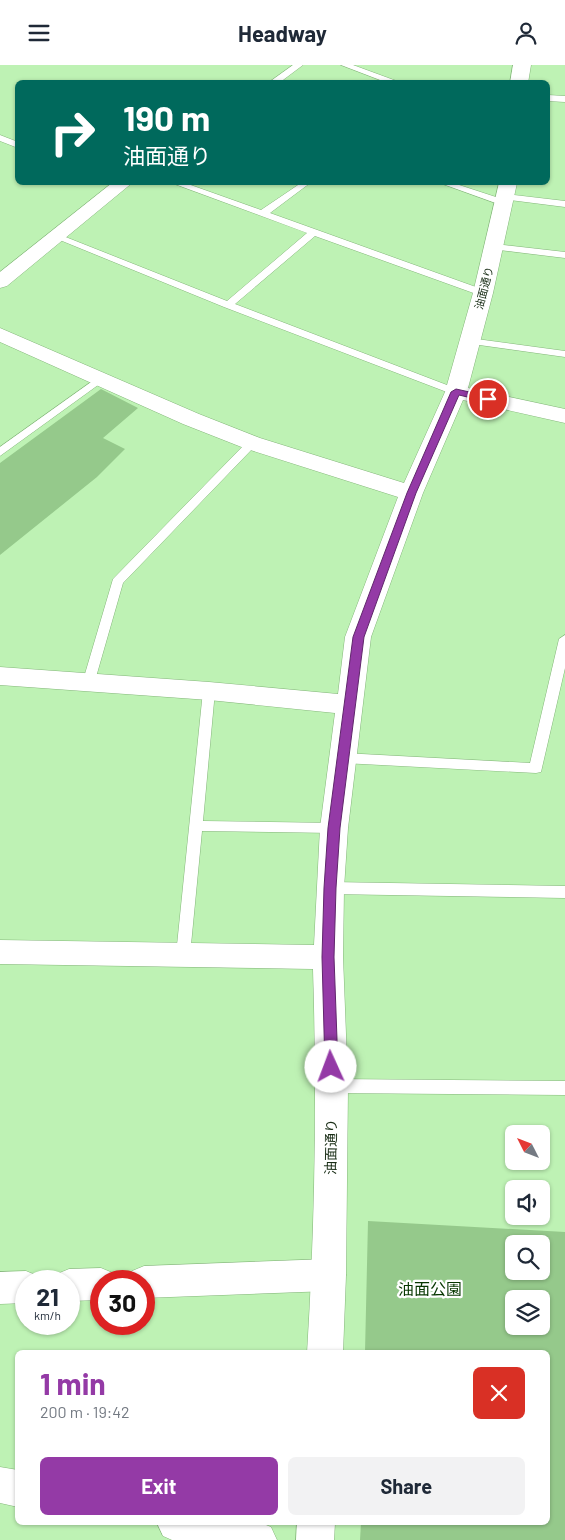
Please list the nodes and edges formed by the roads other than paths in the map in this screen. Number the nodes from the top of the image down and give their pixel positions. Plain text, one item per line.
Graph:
1 (299, 65) edge
2 (345, 65) edge
3 (522, 65) edge
4 (276, 80) edge
5 (389, 80) edge
6 (520, 80) edge
7 (550, 98) edge
8 (565, 99) edge
9 (0, 138) edge
10 (15, 144) edge
11 (116, 185) edge
12 (182, 185) edge
13 (303, 185) edge
14 (456, 185) edge
15 (506, 194) edge
16 (565, 204) edge
17 (262, 214) junction
18 (313, 233) junction
19 (55, 237) junction
20 (495, 247) junction
21 (565, 255) edge
22 (0, 282) edge
23 (483, 293) junction
24 (228, 305) junction
25 (0, 334) edge
26 (469, 341) junction
27 (565, 354) edge
28 (101, 378) junction
29 (456, 392) junction
30 (565, 416) edge
31 (252, 443) junction
32 (0, 452) edge
33 (411, 493) junction
34 (565, 639) edge
35 (0, 676) edge
36 (88, 683) junction
37 (209, 691) junction
38 (350, 705) junction
39 (343, 758) junction
40 (196, 826) junction
41 (334, 828) junction
42 (330, 888) junction
43 (565, 892) edge
44 (0, 952) edge
45 (183, 955) junction
46 (328, 957) junction
47 (332, 1086) junction
48 (565, 1088) edge
49 (329, 1275) junction
50 (155, 1283) edge
51 (15, 1287) edge
52 (0, 1288) edge
53 (325, 1350) edge
54 (0, 1485) edge
55 (15, 1488) edge
56 (186, 1525) edge
57 (316, 1525) edge
58 (258, 1540) edge
59 (315, 1540) edge

1 - 4 lane
2 - 5 lane
3 - 6 street
7 - 8 lane
9 - 10 lane
11 - 19 street
12 - 17 lane
13 - 17 lane
14 - 15 lane
15 - 16 lane
15 - 20 street, 油面通り
17 - 18 lane
18 - 23 lane
18 - 24 lane
19 - 22 street
19 - 24 lane
20 - 21 lane
20 - 23 street, 油面通り
23 - 26 street, 油面通り
24 - 29 lane
25 - 28 street
26 - 27 lane
26 - 29 street, 油面通り
28 - 31 street
28 - 32 lane
29 - 30 street
29 - 33 street, 油面通り
31 - 33 street
31 - 36 lane
33 - 38 street, 油面通り
34 - 39 lane
35 - 36 street
36 - 37 street
37 - 38 street
37 - 40 lane
38 - 39 street, 油面通り
39 - 41 street, 油面通り
40 - 41 lane
40 - 45 lane
41 - 42 street, 油面通り
42 - 43 lane
42 - 46 street, 油面通り
44 - 45 street
45 - 46 street
46 - 47 street, 油面通り
47 - 48 lane
47 - 49 street, 油面通り
49 - 50 street
49 - 53 street, 油面通り
51 - 52 street
54 - 55 street
56 - 58 street
57 - 59 street

